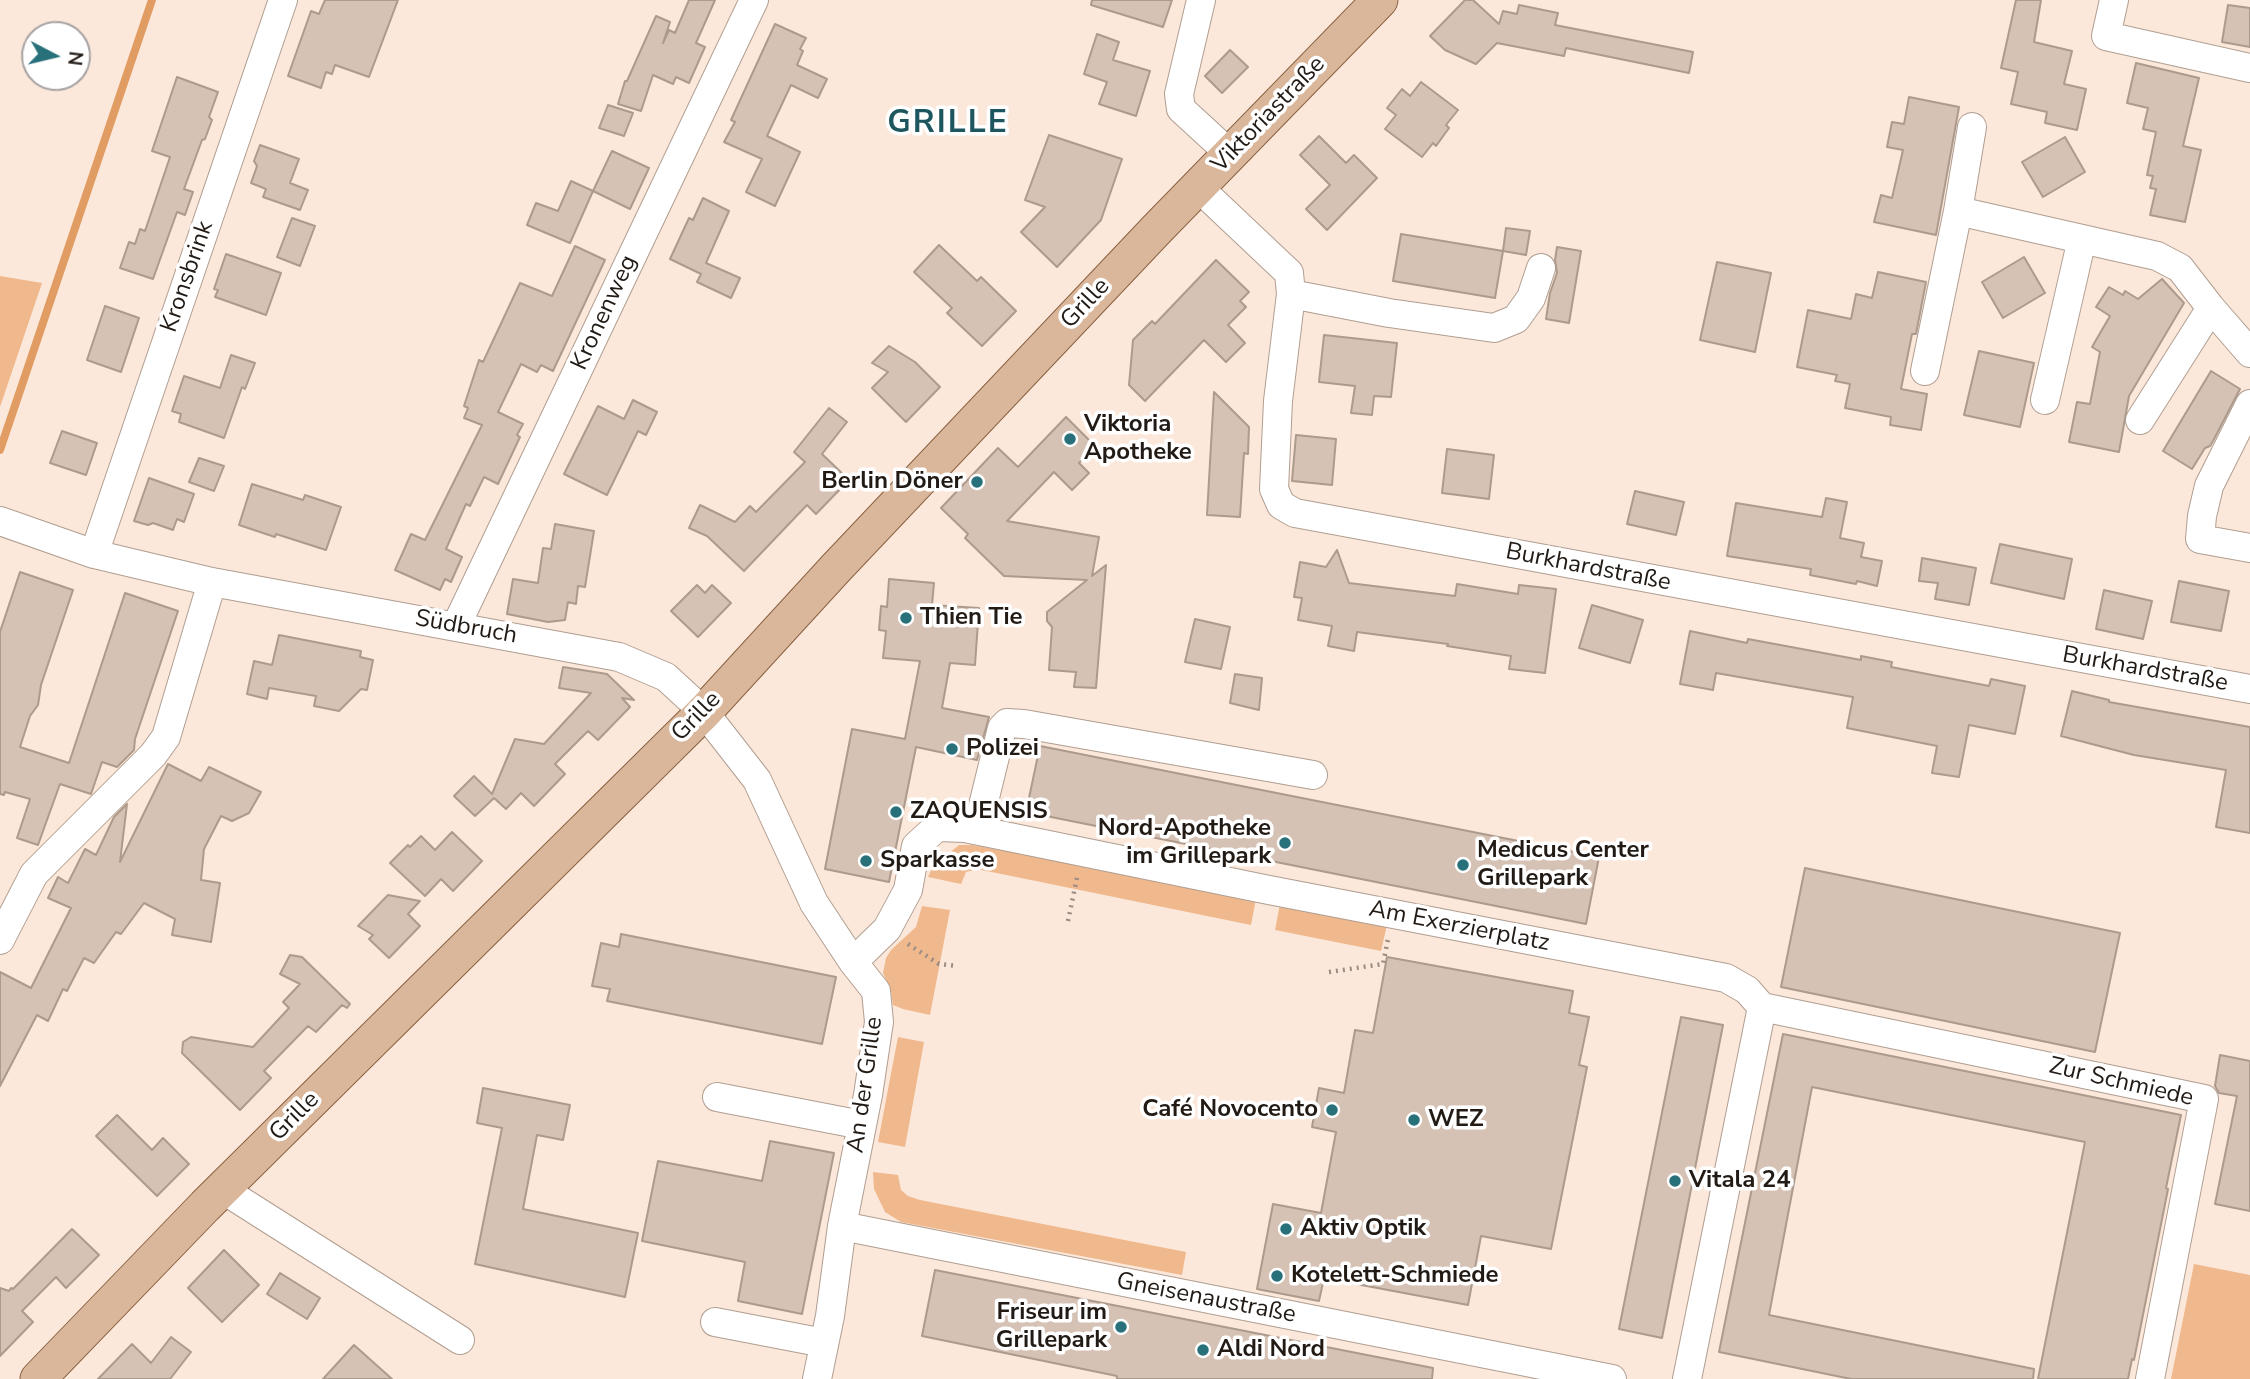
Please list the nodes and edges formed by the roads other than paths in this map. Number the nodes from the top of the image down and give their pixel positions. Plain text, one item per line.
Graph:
1 (283, 0) edge
2 (754, 0) edge
3 (1201, 0) edge
4 (1380, 0) edge
5 (2114, 0) edge
6 (2250, 68) edge
7 (1972, 127) dead end
8 (1230, 154) junction
9 (1198, 187) junction
10 (1958, 211) junction
11 (1157, 229) joint
12 (2082, 239) junction
13 (1541, 268) dead end
14 (1291, 294) junction
15 (2211, 308) junction
16 (2250, 353) edge
17 (1925, 371) dead end
18 (2045, 400) dead end
19 (2250, 404) edge
20 (2140, 420) dead end
21 (0, 522) edge
22 (2250, 548) edge
23 (94, 554) junction
24 (212, 582) junction
25 (456, 626) junction
26 (2250, 689) edge
27 (704, 712) junction
28 (1313, 775) dead end
29 (977, 830) junction
30 (0, 940) edge
31 (853, 962) junction
32 (1762, 1007) junction
33 (717, 1097) dead end
34 (862, 1125) junction
35 (222, 1189) junction
36 (842, 1226) junction
37 (715, 1322) dead end
38 (460, 1340) dead end
39 (824, 1343) junction
40 (1518, 1371) edge
41 (38, 1379) edge
42 (817, 1379) edge
43 (1612, 1379) edge
44 (1687, 1379) edge
45 (2150, 1379) edge

1 - 23 street, Kronsbrink
2 - 25 street, Kronenweg
3 - 8 street
4 - 8 main road, Viktoriastraße
5 - 6 street
7 - 10 street
8 - 9 main road, Viktoriastraße
9 - 11 main road, Viktoriastraße
9 - 14 street, Burkhardstraße
10 - 12 street
10 - 17 street
11 - 27 main road, Grille
12 - 15 street
12 - 18 street
13 - 14 street
14 - 26 street, Burkhardstraße
15 - 16 street
15 - 20 street
19 - 22 street
21 - 23 street, Südbruch
23 - 24 street, Südbruch
24 - 25 street, Südbruch
24 - 30 street
25 - 27 street, Südbruch
27 - 31 street, An der Grille
27 - 35 main road, Grille
28 - 29 street
29 - 31 street, Am Exerzierplatz
29 - 32 street, Am Exerzierplatz
31 - 34 street, An der Grille
32 - 44 street
32 - 45 street, Zur Schmiede
33 - 34 street
34 - 36 street, An der Grille
35 - 38 street
35 - 41 main road, Grille
36 - 39 street, An der Grille
36 - 40 street, Gneisenaustraße
37 - 39 street
39 - 42 street, An der Grille
40 - 43 street, Gneisenaustraße

